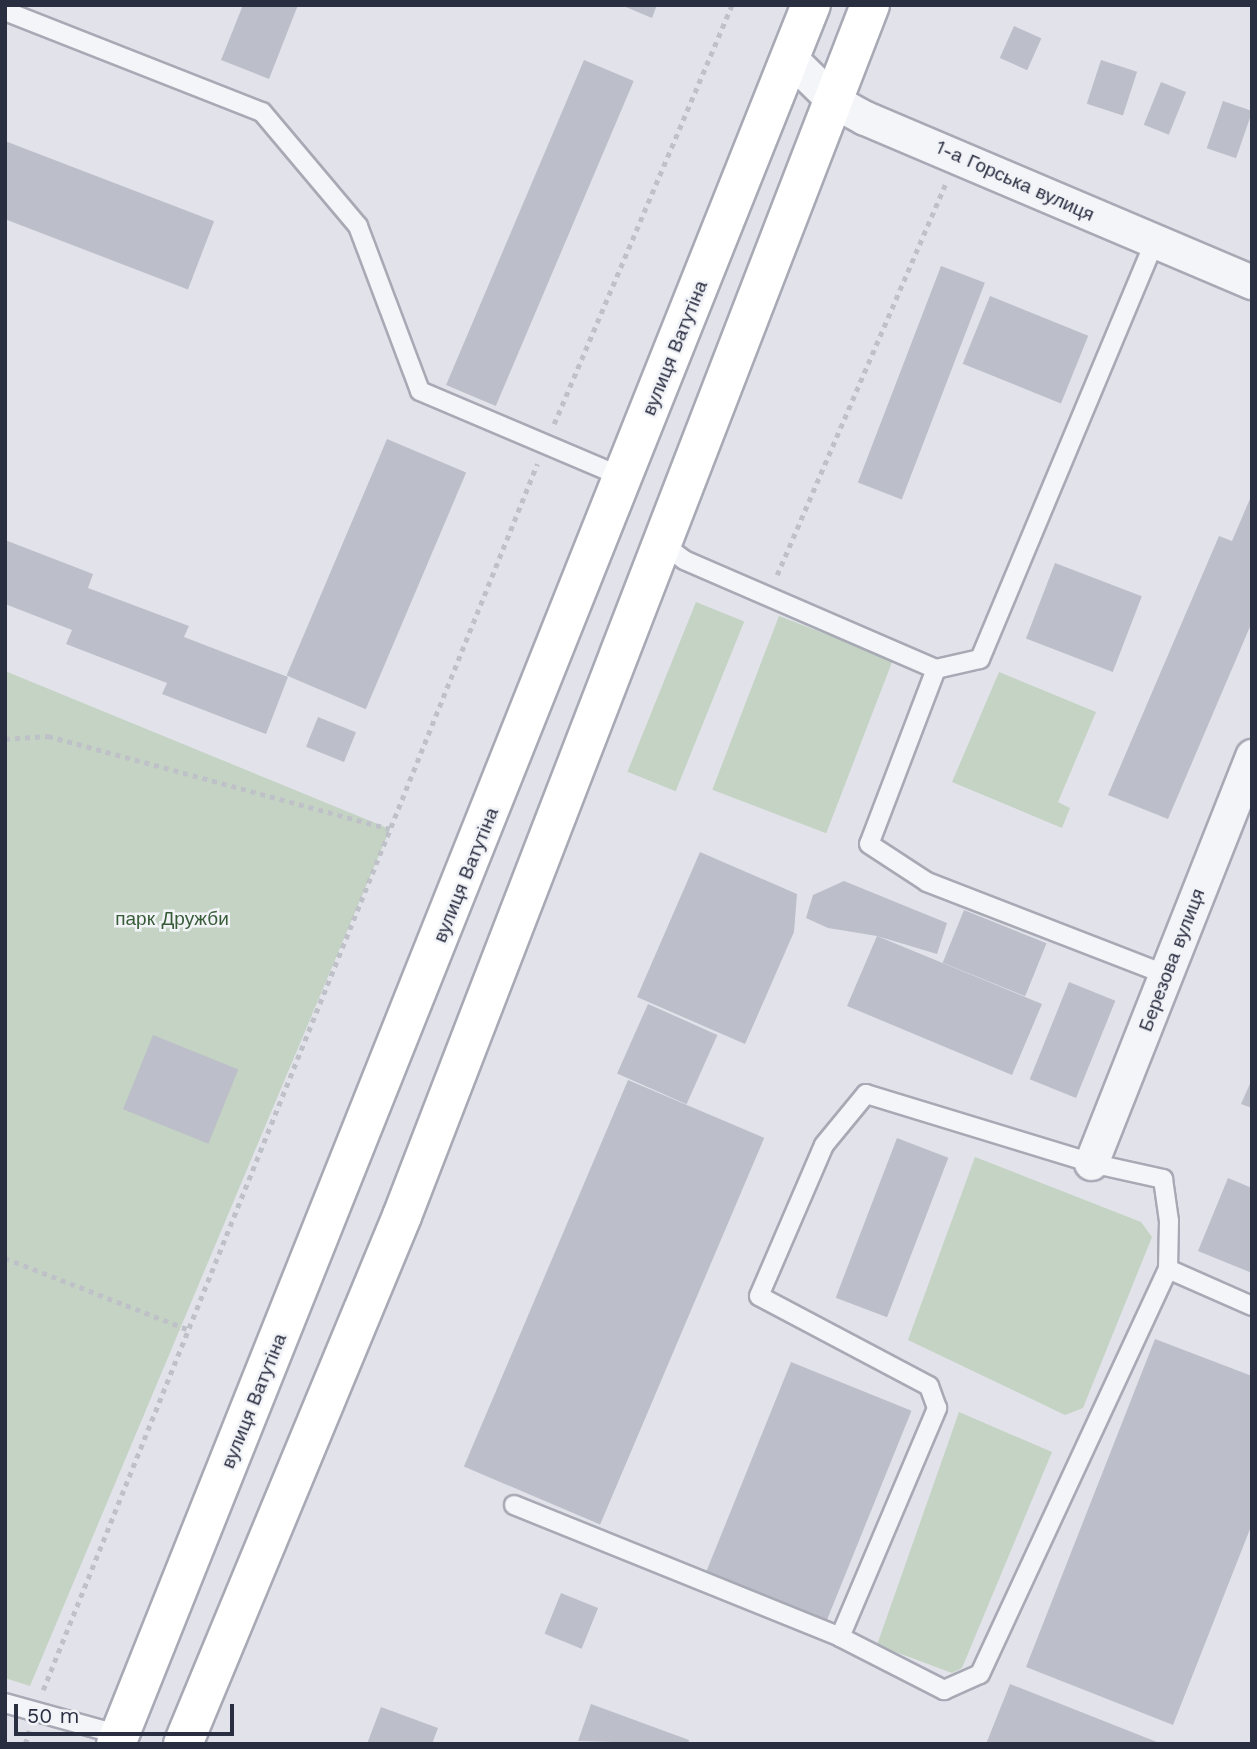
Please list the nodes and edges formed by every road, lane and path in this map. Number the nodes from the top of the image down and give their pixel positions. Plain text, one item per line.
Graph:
1 (732, 5) edge
2 (811, 5) edge
3 (870, 5) edge
4 (5, 11) edge
5 (792, 60) junction
6 (834, 101) junction
7 (957, 154) junction
8 (1154, 243) junction
9 (1252, 282) edge
10 (545, 443) junction
11 (623, 477) junction
12 (663, 544) junction
13 (767, 595) junction
14 (936, 669) junction
15 (5, 739) edge
16 (1252, 756) edge
17 (390, 828) junction
18 (1167, 975) junction
19 (1091, 1163) junction
20 (5, 1258) edge
21 (1168, 1269) junction
22 (1252, 1306) edge
23 (187, 1329) junction
24 (514, 1506) dead end
25 (840, 1637) junction
26 (53, 1662) dead end
27 (5, 1703) edge
28 (118, 1739) edge
29 (184, 1744) edge

1 - 10 path
2 - 5 main road, вулиця Ватутіна
3 - 6 main road
4 - 10 lane
5 - 6 street, 1-а Горська вулиця
5 - 11 main road, вулиця Ватутіна
6 - 7 street, 1-а Горська вулиця
6 - 12 main road
7 - 8 street, 1-а Горська вулиця
7 - 13 path
8 - 9 street, 1-а Горська вулиця
8 - 14 lane
10 - 11 lane
10 - 17 path
11 - 28 main road, вулиця Ватутіна
12 - 13 lane
12 - 29 main road
13 - 14 lane
14 - 18 lane
15 - 17 path
16 - 18 street, Березова вулиця
17 - 23 path
18 - 19 street, Березова вулиця
19 - 21 lane
19 - 25 lane
20 - 23 path
21 - 22 lane
21 - 25 lane
23 - 26 path
24 - 25 lane
27 - 28 lane

